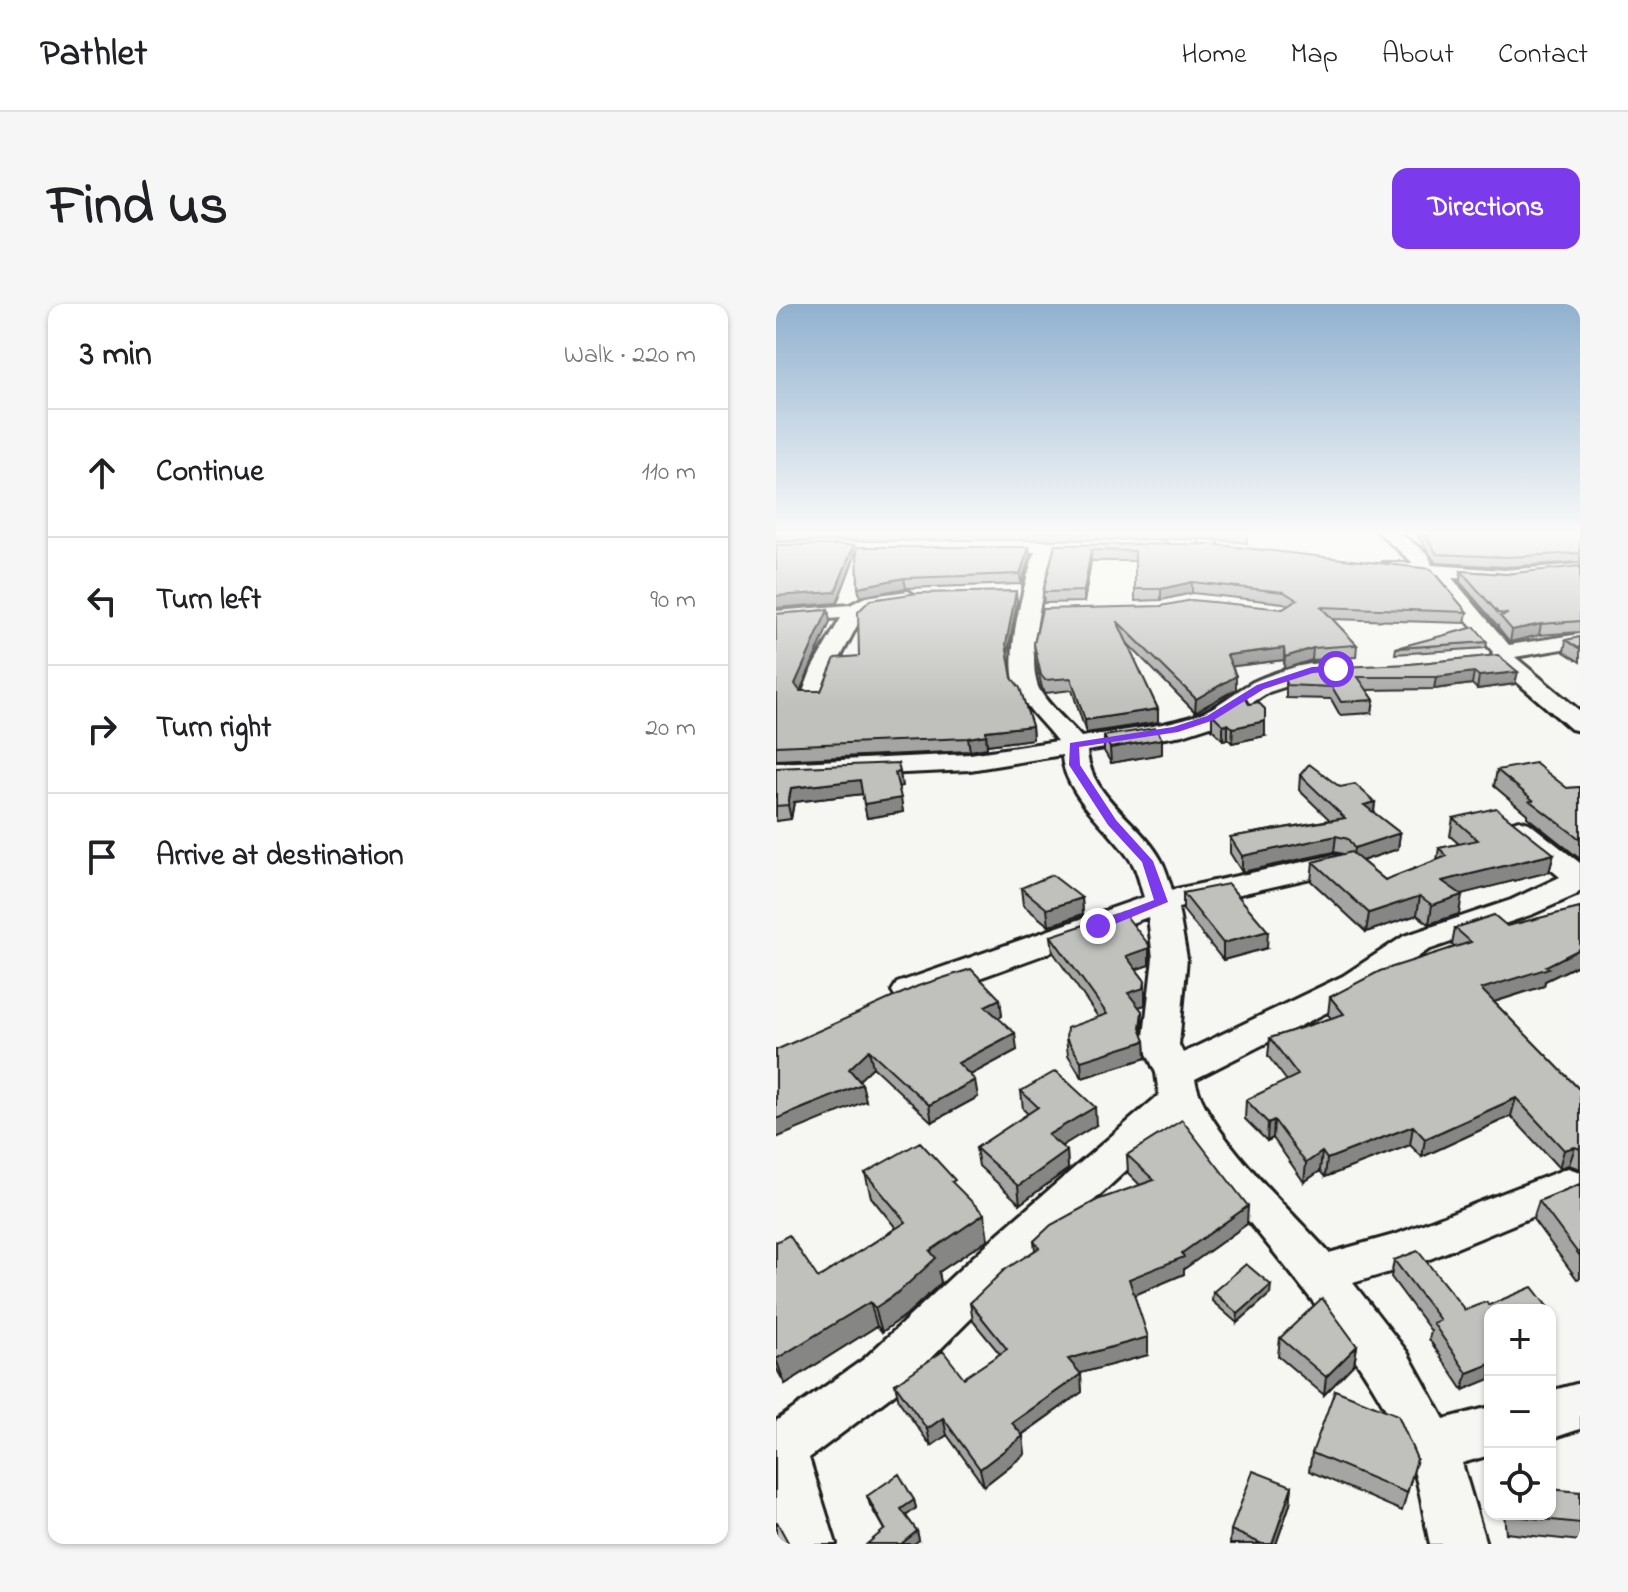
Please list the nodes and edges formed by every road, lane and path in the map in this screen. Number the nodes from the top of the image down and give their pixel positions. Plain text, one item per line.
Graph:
1 (1036, 590) edge
2 (1445, 590) edge
3 (786, 596) edge
4 (927, 597) edge
5 (898, 598) junction
6 (855, 611) junction
7 (776, 617) edge
8 (1580, 640) edge
9 (1497, 656) junction
10 (1351, 668) edge
11 (813, 697) edge
12 (1580, 724) edge
13 (1074, 745) junction
14 (776, 771) edge
15 (1505, 818) edge
16 (1335, 864) edge
17 (1161, 902) junction
18 (880, 1005) edge
19 (1177, 1086) junction
20 (1568, 1184) dead end
21 (1320, 1274) junction
22 (1580, 1406) edge
23 (1556, 1413) edge
24 (1484, 1433) edge
25 (1432, 1447) junction
26 (778, 1450) edge
27 (808, 1544) edge
28 (1458, 1544) edge

1 - 13 street
2 - 9 street
3 - 5 street
4 - 5 street
5 - 6 street
6 - 7 street
6 - 11 street
8 - 9 street
9 - 12 street
10 - 13 street
13 - 14 street
13 - 17 street
15 - 19 street
16 - 17 street
17 - 18 street
17 - 19 street
19 - 21 street
19 - 26 street
20 - 21 street
21 - 25 street
22 - 23 street
24 - 25 street
25 - 28 street
26 - 27 street

